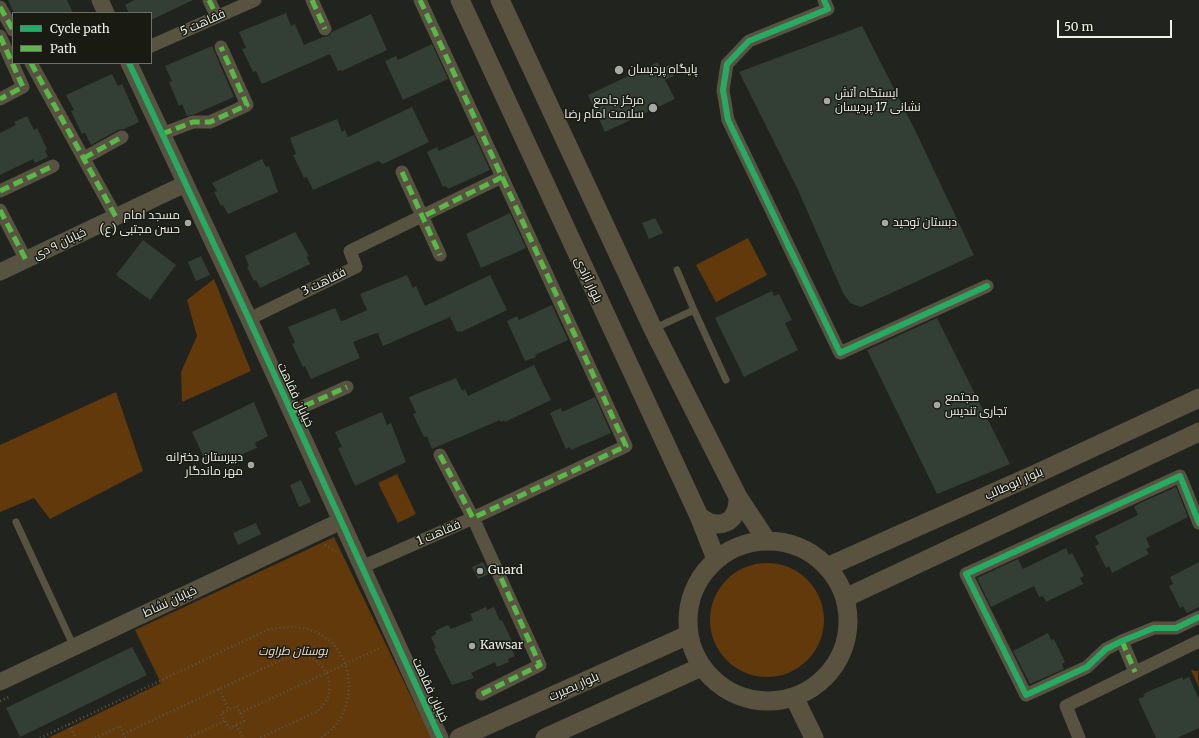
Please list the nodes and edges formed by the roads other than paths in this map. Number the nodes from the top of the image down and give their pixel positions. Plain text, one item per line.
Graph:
1 (100, 0) edge
2 (209, 0) edge
3 (255, 0) edge
4 (312, 0) edge
5 (420, 0) edge
6 (460, 0) edge
7 (500, 0) edge
8 (824, 0) edge
9 (0, 6) edge
10 (106, 12) edge
11 (217, 17) junction
12 (12, 28) edge
13 (325, 29) dead end
14 (0, 36) edge
15 (152, 46) edge
16 (221, 47) dead end
17 (12, 63) edge
18 (12, 64) edge
19 (33, 64) edge
20 (129, 64) edge
21 (0, 99) edge
22 (162, 134) junction
23 (122, 138) dead end
24 (84, 158) junction
25 (53, 166) dead end
26 (402, 172) dead end
27 (502, 178) junction
28 (185, 184) junction
29 (0, 191) edge
30 (0, 210) edge
31 (116, 216) junction
32 (422, 217) junction
33 (440, 254) dead end
34 (26, 260) junction
35 (677, 270) dead end
36 (0, 272) edge
37 (987, 286) dead end
38 (694, 310) junction
39 (249, 319) junction
40 (653, 329) junction
41 (726, 380) dead end
42 (347, 387) dead end
43 (1199, 398) edge
44 (291, 412) junction
45 (1199, 432) edge
46 (440, 454) dead end
47 (738, 497) junction
48 (698, 516) junction
49 (473, 518) junction
50 (341, 521) junction
51 (16, 522) dead end
52 (1199, 523) edge
53 (767, 541) junction
54 (716, 559) junction
55 (362, 567) junction
56 (827, 567) junction
57 (845, 598) junction
58 (1199, 617) edge
59 (688, 635) junction
60 (1199, 641) edge
61 (1122, 642) junction
62 (74, 647) junction
63 (701, 667) junction
64 (1135, 672) junction
65 (0, 682) edge
66 (482, 694) dead end
67 (794, 697) junction
68 (440, 738) edge
69 (459, 738) edge
70 (545, 738) edge
71 (814, 738) edge
72 (1079, 738) edge

1 - 10 street
2 - 11 street
3 - 11 street, فقاهت 5
4 - 13 street
5 - 27 street
6 - 48 main road, بلوار آزادی
7 - 40 main road
8 - 37 street
9 - 12 street
11 - 15 street, فقاهت 5
14 - 17 street
16 - 22 street
18 - 21 street
19 - 24 street
20 - 22 street, خیابان فقاهت
22 - 28 street, خیابان فقاهت
23 - 24 street
24 - 31 street
25 - 29 street
26 - 32 street
27 - 32 street
27 - 49 street
28 - 31 street, خیابان ۹ دی
28 - 39 street, خیابان فقاهت
30 - 34 street
31 - 34 street, خیابان ۹ دی
32 - 33 street
32 - 39 street, فقاهت 3
34 - 36 street, خیابان ۹ دی
35 - 38 lane
38 - 40 lane
38 - 41 lane
39 - 44 street, خیابان فقاهت
40 - 47 main road
42 - 44 street
43 - 56 main road, بلوار ابوطالب
44 - 50 street, خیابان فقاهت
45 - 57 main road
46 - 49 street
47 - 48 main road
47 - 53 main road
48 - 54 main road, بلوار آزادی
49 - 55 street, فقاهت 1
49 - 66 street, فقاهت 1
50 - 55 street, خیابان فقاهت
50 - 62 street, خیابان نشاط
51 - 62 lane
52 - 61 street
53 - 54 main road
53 - 56 main road
54 - 59 main road
55 - 68 street, خیابان فقاهت
56 - 57 main road
57 - 67 main road
58 - 61 street
59 - 63 main road
59 - 69 main road, بلوار بصیرت
60 - 64 street
61 - 64 street
62 - 65 street, خیابان نشاط
63 - 67 main road
63 - 70 main road
64 - 72 street
67 - 71 main road

